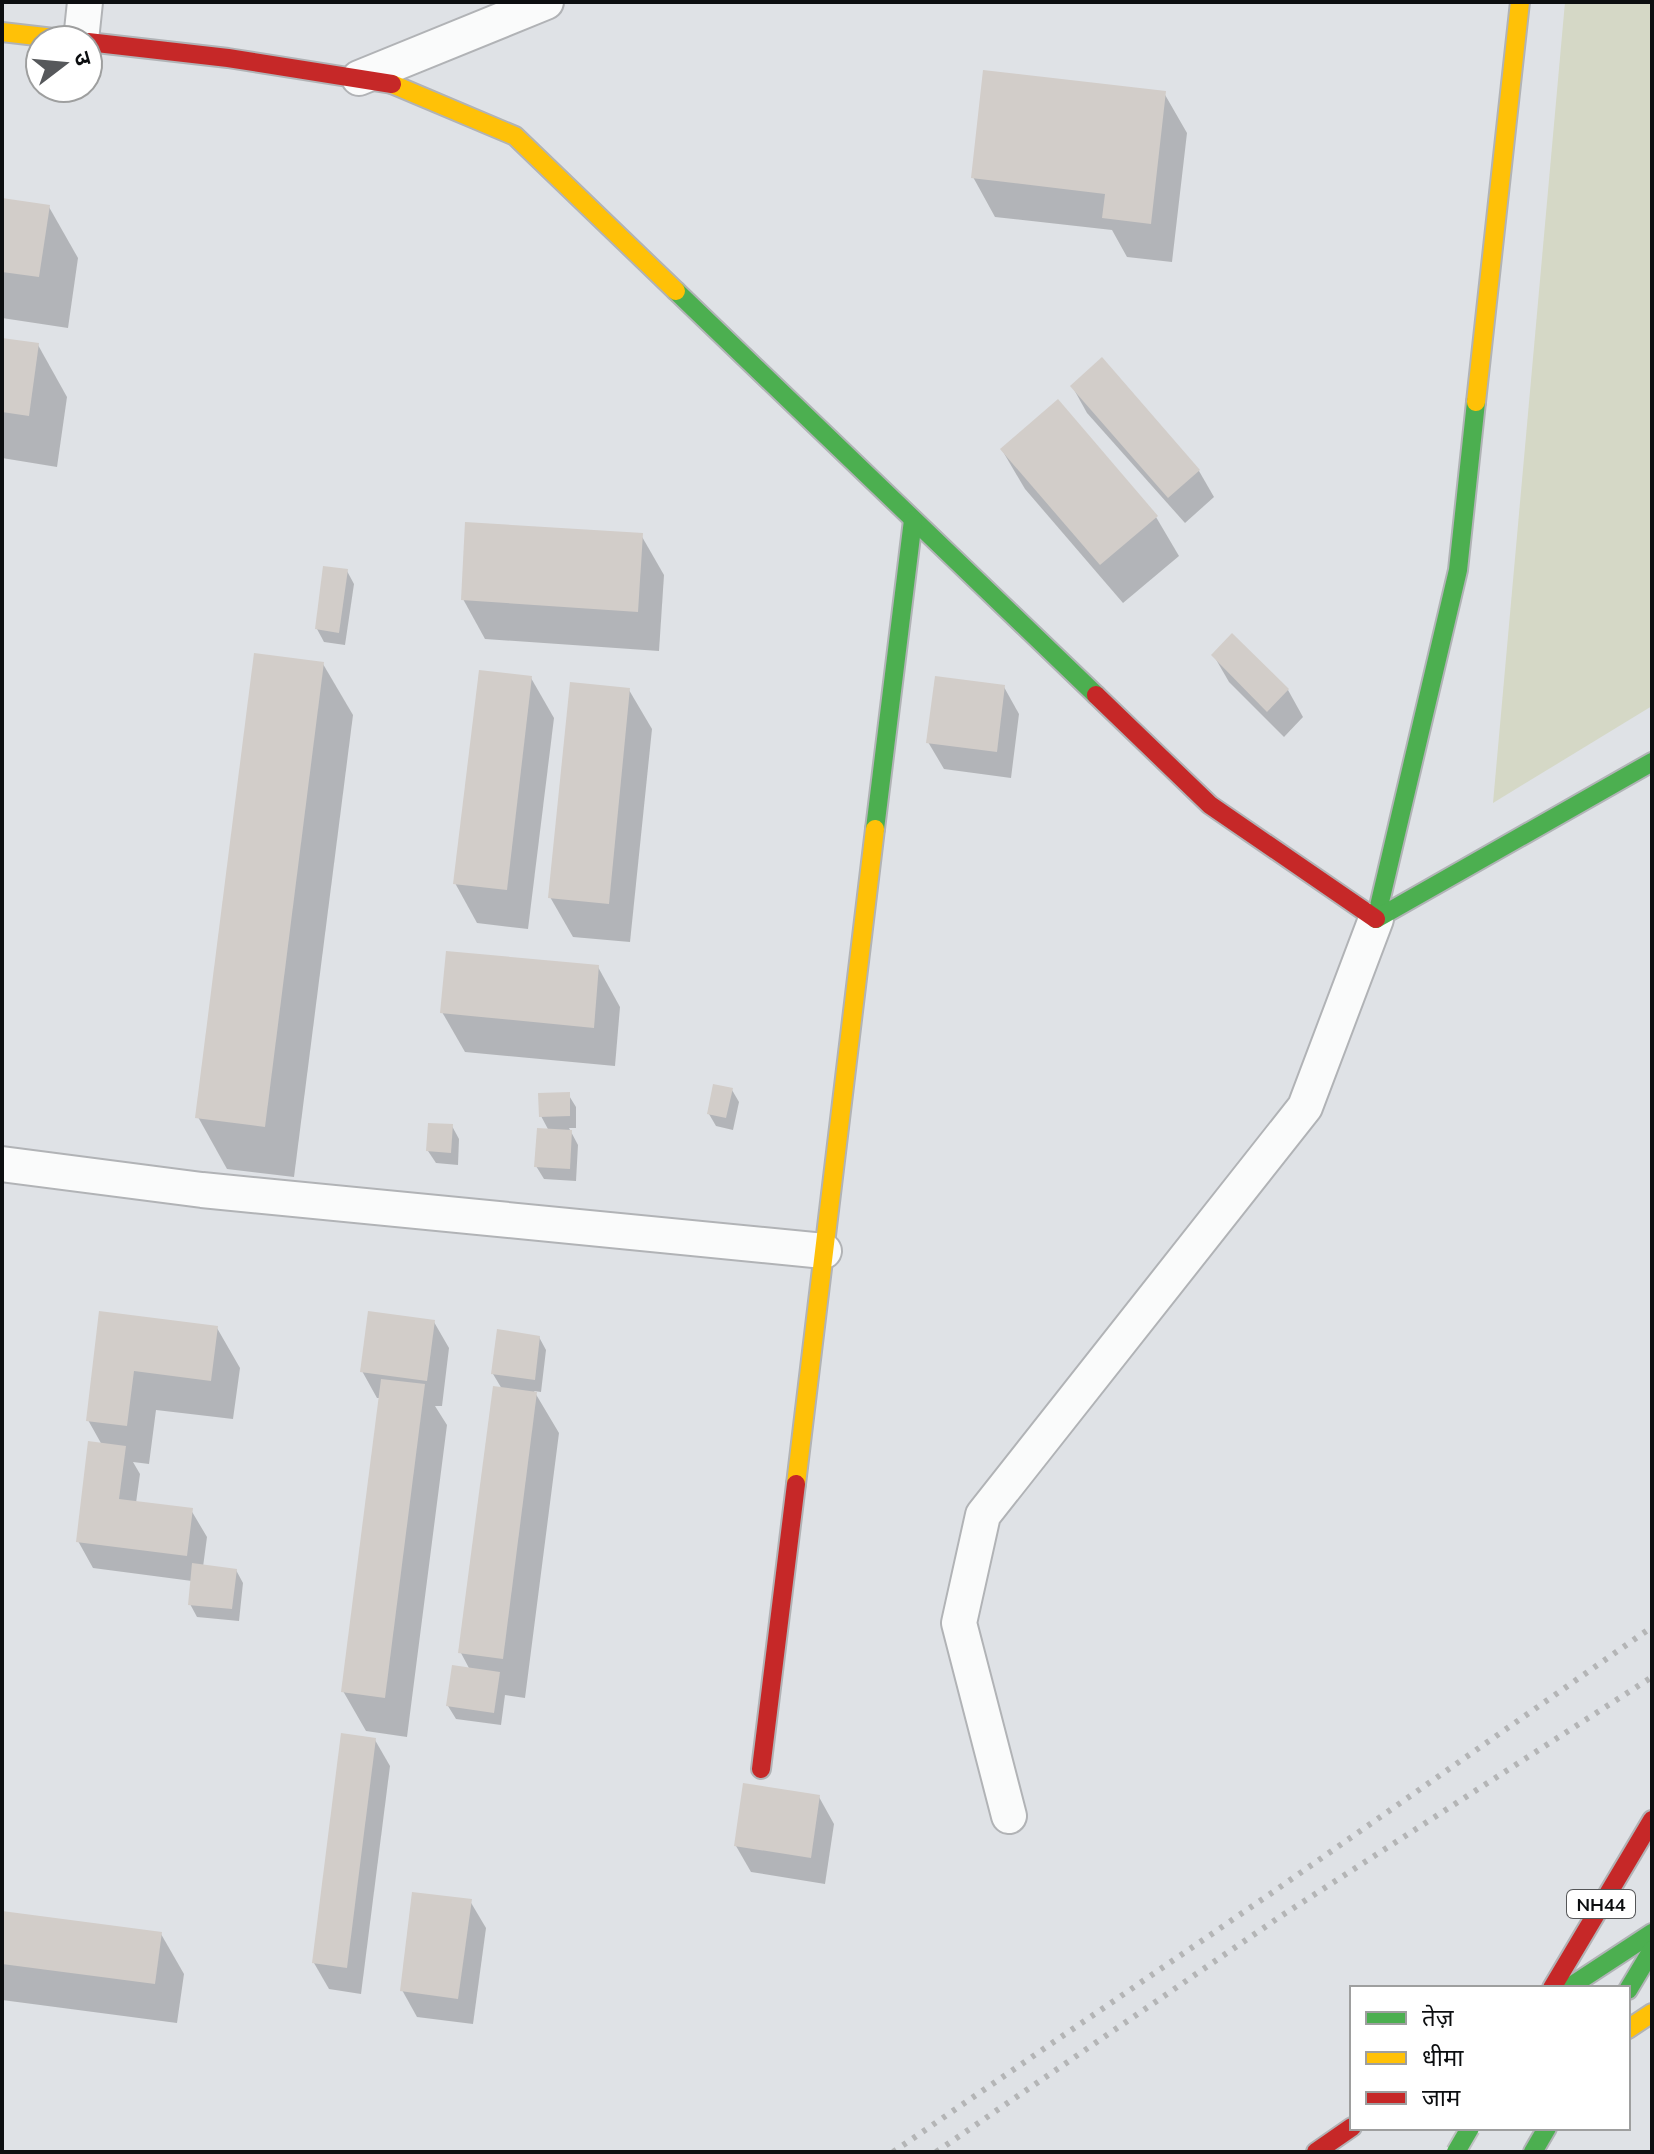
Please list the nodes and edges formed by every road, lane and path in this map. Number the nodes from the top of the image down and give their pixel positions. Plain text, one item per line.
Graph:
1 (85, 2) edge
2 (546, 2) edge
3 (1520, 2) edge
4 (83, 24) edge
5 (2, 32) edge
6 (24, 35) edge
7 (104, 44) edge
8 (359, 78) junction
9 (913, 520) junction
10 (1652, 762) edge
11 (1376, 919) junction
12 (2, 1164) edge
13 (824, 1251) junction
14 (761, 1769) dead end
15 (1009, 1816) dead end
16 (1652, 1820) edge
17 (1652, 1933) edge
18 (1652, 1950) edge
19 (1553, 1986) edge
20 (1571, 1986) edge
21 (1630, 1987) edge
22 (1652, 2013) edge
23 (1630, 2028) edge
24 (1350, 2128) edge
25 (1470, 2130) edge
26 (1472, 2130) edge
27 (1546, 2130) edge
28 (1316, 2152) edge
29 (1439, 2152) edge
30 (1456, 2152) edge
31 (1533, 2152) edge

1 - 4 street
2 - 8 street
3 - 11 main road
5 - 6 main road
7 - 8 main road
8 - 9 main road
9 - 11 main road
9 - 13 main road
10 - 11 main road
11 - 15 street
12 - 13 street
13 - 14 main road
16 - 19 main road, NH44
17 - 20 main road
18 - 21 main road
22 - 23 main road
24 - 28 main road
25 - 29 main road
26 - 30 main road, bridge
27 - 31 main road

